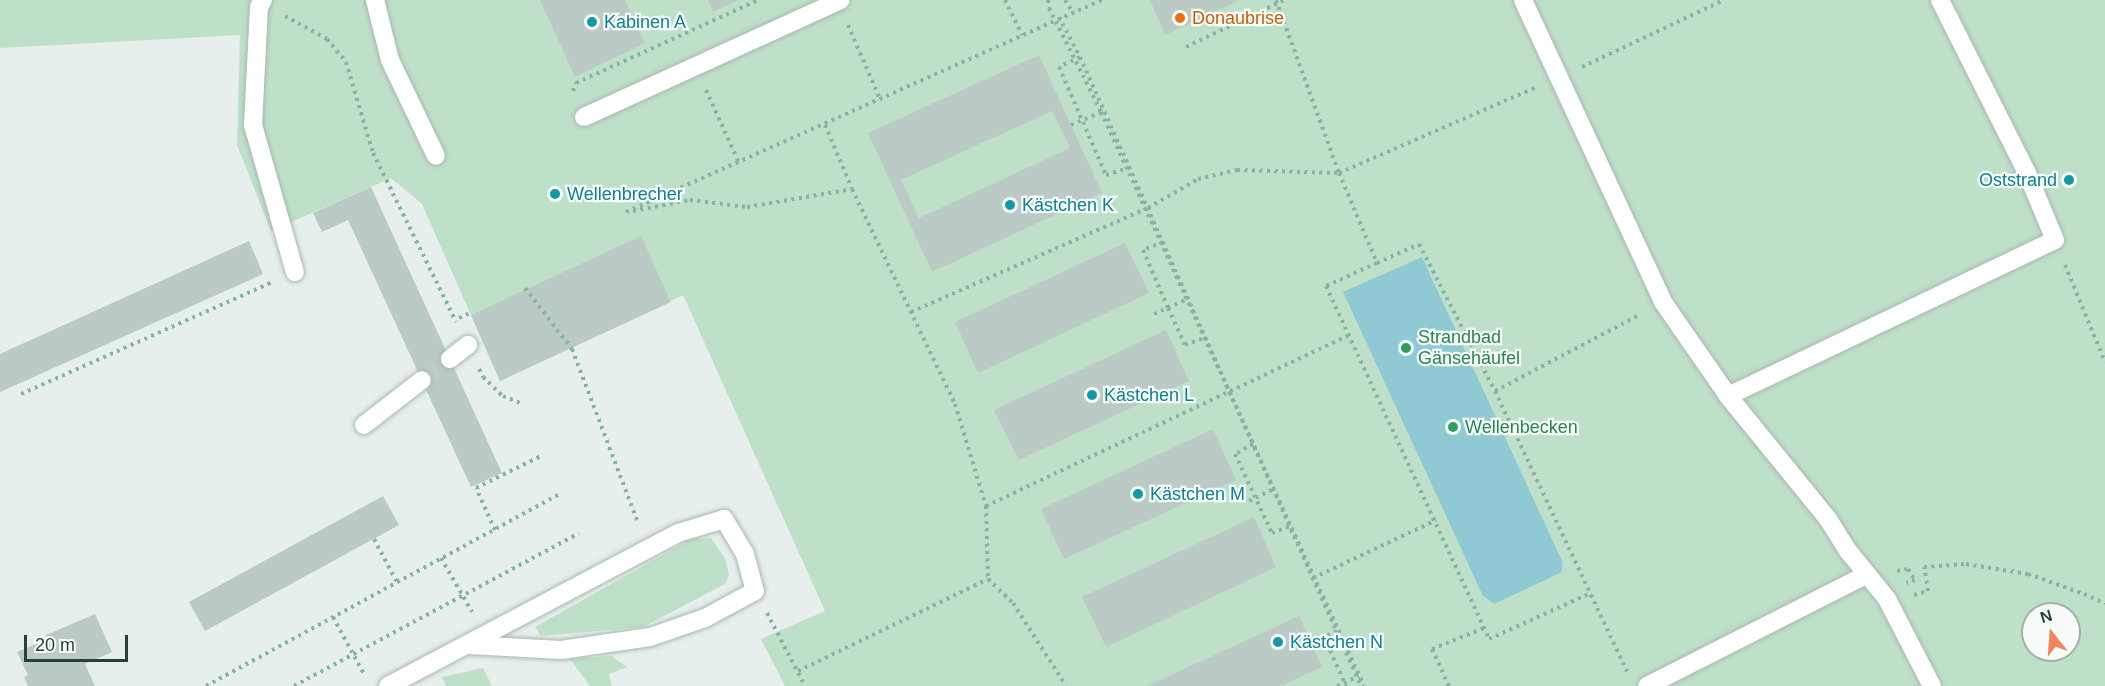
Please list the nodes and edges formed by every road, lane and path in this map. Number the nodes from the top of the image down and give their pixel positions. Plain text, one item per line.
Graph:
1 (375, 0) edge
2 (758, 0) edge
3 (1005, 0) edge
4 (1048, 0) edge
5 (1065, 0) edge
6 (1102, 0) edge
7 (1284, 0) edge
8 (1523, 0) edge
9 (1724, 0) edge
10 (1940, 0) edge
11 (839, 1) edge
12 (1277, 1) edge
13 (261, 3) edge
14 (1072, 13) junction
15 (1059, 17) junction
16 (683, 34) junction
17 (1022, 35) junction
18 (1186, 47) dead end
19 (1080, 57) junction
20 (696, 67) junction
21 (1560, 77) junction
22 (573, 93) dead end
23 (880, 99) junction
24 (1101, 112) junction
25 (585, 117) dead end
26 (1082, 120) junction
27 (825, 125) junction
28 (1071, 125) dead end
29 (436, 156) dead end
30 (739, 163) junction
31 (1130, 167) junction
32 (1339, 173) junction
33 (852, 189) junction
34 (1148, 208) junction
35 (2055, 240) junction
36 (1163, 242) junction
37 (1377, 262) junction
38 (295, 272) joint
39 (525, 288) dead end
40 (1186, 300) junction
41 (1663, 302) junction
42 (1168, 308) junction
43 (911, 312) junction
44 (470, 313) dead end
45 (1154, 314) dead end
46 (455, 320) junction
47 (1349, 335) junction
48 (1206, 337) junction
49 (468, 345) junction
50 (450, 359) tunnel mouth
51 (2105, 362) edge
52 (422, 380) tunnel mouth
53 (1230, 390) junction
54 (1495, 391) junction
55 (21, 394) dead end
56 (1728, 396) junction
57 (520, 403) dead end
58 (364, 425) dead end
59 (1253, 444) junction
60 (543, 455) dead end
61 (1272, 490) junction
62 (560, 494) dead end
63 (1256, 498) junction
64 (1249, 501) dead end
65 (986, 506) junction
66 (1436, 520) junction
67 (1290, 525) junction
68 (495, 530) junction
69 (579, 533) dead end
70 (374, 539) dead end
71 (650, 548) junction
72 (441, 558) junction
73 (1866, 575) junction
74 (1313, 578) junction
75 (988, 579) junction
76 (397, 582) junction
77 (1900, 585) dead end
78 (755, 591) junction
79 (1591, 592) junction
80 (463, 596) junction
81 (1905, 597) dead end
82 (2105, 604) edge
83 (333, 617) junction
84 (1484, 628) junction
85 (1336, 631) junction
86 (486, 636) junction
87 (469, 645) junction
88 (353, 654) junction
89 (798, 671) junction
90 (1359, 676) junction
91 (1628, 676) dead end
92 (366, 678) dead end
93 (1345, 684) edge
94 (206, 686) edge
95 (294, 686) edge
96 (388, 686) edge
97 (806, 686) edge
98 (1066, 686) edge
99 (1337, 686) edge
100 (1362, 686) edge
101 (1449, 686) edge
102 (1647, 686) edge
103 (1932, 686) edge

1 - 29 street
2 - 16 path
3 - 17 path
4 - 24 path, bridge
5 - 14 path
6 - 14 path
7 - 12 path
8 - 21 street
9 - 21 path
10 - 35 street
11 - 20 street
11 - 23 path
12 - 18 path
12 - 32 path
13 - 38 street
13 - 46 path
14 - 15 path
15 - 17 path
15 - 19 path
16 - 20 path
16 - 22 path
17 - 23 path
19 - 26 path
19 - 31 path
20 - 25 street
20 - 30 path
21 - 32 path
21 - 41 street
23 - 27 path
24 - 26 path, bridge
24 - 40 path, bridge
26 - 28 path, bridge
26 - 31 path
27 - 30 path
27 - 33 path
30 - 33 path
31 - 34 path
32 - 34 path
32 - 37 path
33 - 43 path
34 - 36 path
34 - 43 path
35 - 51 path
35 - 56 street
36 - 42 path
36 - 48 path
37 - 47 path
37 - 54 path
38 - 55 path
39 - 71 path
40 - 42 path, bridge
40 - 61 path, bridge
41 - 54 path
41 - 56 street
42 - 45 path, bridge
42 - 48 path
43 - 65 path
44 - 46 path
46 - 49 path
47 - 53 path
47 - 66 path
48 - 53 path
49 - 50 street
49 - 57 path
52 - 58 street
53 - 59 path
53 - 65 path
54 - 79 path
56 - 73 street
59 - 63 path
59 - 67 path
60 - 68 path
61 - 63 path, bridge
61 - 90 path, bridge
62 - 68 path
63 - 64 path, bridge
63 - 67 path
65 - 75 path
66 - 74 path
66 - 84 path
67 - 74 path
68 - 72 path
69 - 80 path
70 - 76 path
71 - 78 street
71 - 86 street
72 - 76 path
72 - 80 path
73 - 77 path
73 - 102 street
73 - 103 street
74 - 85 path
75 - 89 path
75 - 98 path
76 - 83 path
78 - 87 street
78 - 89 path
79 - 84 path
79 - 91 path
80 - 86 path
80 - 88 path
81 - 82 path
83 - 88 path
83 - 94 path
84 - 101 path
85 - 93 path
85 - 100 path
86 - 87 street
87 - 96 street
88 - 92 path
88 - 95 path
89 - 97 path
90 - 93 path, bridge
90 - 100 path, bridge
93 - 99 path, bridge

